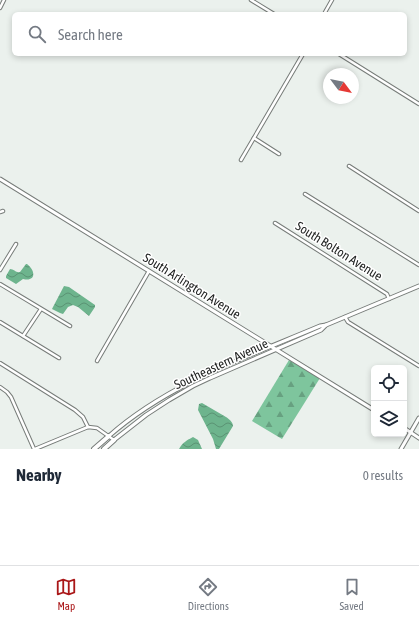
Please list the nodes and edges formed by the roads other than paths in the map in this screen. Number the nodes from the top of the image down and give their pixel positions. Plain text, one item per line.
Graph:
1 (4, 0) edge
2 (251, 0) edge
3 (332, 0) edge
4 (0, 8) edge
5 (271, 12) edge
6 (325, 12) edge
7 (302, 56) edge
8 (342, 56) edge
9 (419, 104) edge
10 (254, 138) junction
11 (279, 154) dead end
12 (241, 160) dead end
13 (349, 166) dead end
14 (0, 179) edge
15 (305, 194) dead end
16 (419, 211) edge
17 (275, 223) dead end
18 (16, 244) dead end
19 (419, 265) edge
20 (0, 270) edge
21 (149, 271) junction
22 (0, 284) edge
23 (419, 286) edge
24 (389, 298) junction
25 (41, 309) junction
26 (345, 318) junction
27 (0, 322) edge
28 (326, 325) junction
29 (70, 326) dead end
30 (23, 336) junction
31 (272, 346) junction
32 (277, 349) junction
33 (59, 358) dead end
34 (97, 361) dead end
35 (0, 363) edge
36 (419, 366) edge
37 (0, 387) edge
38 (371, 408) edge
39 (419, 418) edge
40 (88, 427) junction
41 (407, 430) edge
42 (411, 432) junction
43 (110, 436) junction
44 (419, 438) edge
45 (114, 440) junction
46 (34, 449) edge
47 (94, 449) edge
48 (104, 449) edge
49 (401, 449) edge

1 - 4 street
2 - 5 street
3 - 6 street
7 - 10 street
8 - 9 street
10 - 11 street
10 - 12 street
13 - 16 street
14 - 21 main road, South Arlington Avenue
15 - 19 street
17 - 24 street, South Bolton Avenue
18 - 20 street
21 - 31 main road, South Arlington Avenue
21 - 34 street
22 - 25 street
23 - 24 main road, Southeastern Avenue
24 - 26 main road, Southeastern Avenue
25 - 29 street
25 - 30 street
26 - 28 main road, Southeastern Avenue
26 - 36 street
27 - 30 street
28 - 31 main road, Southeastern Avenue
28 - 32 main road, Southeastern Avenue
30 - 33 street
31 - 32 main road, South Arlington Avenue
31 - 43 main road, Southeastern Avenue
32 - 38 main road, South Arlington Avenue
32 - 45 main road, Southeastern Avenue
35 - 40 street
37 - 46 street
39 - 42 main road
40 - 43 street
40 - 46 street
41 - 42 main road
42 - 44 main road
42 - 49 main road
43 - 45 street
43 - 47 highway
45 - 48 highway

